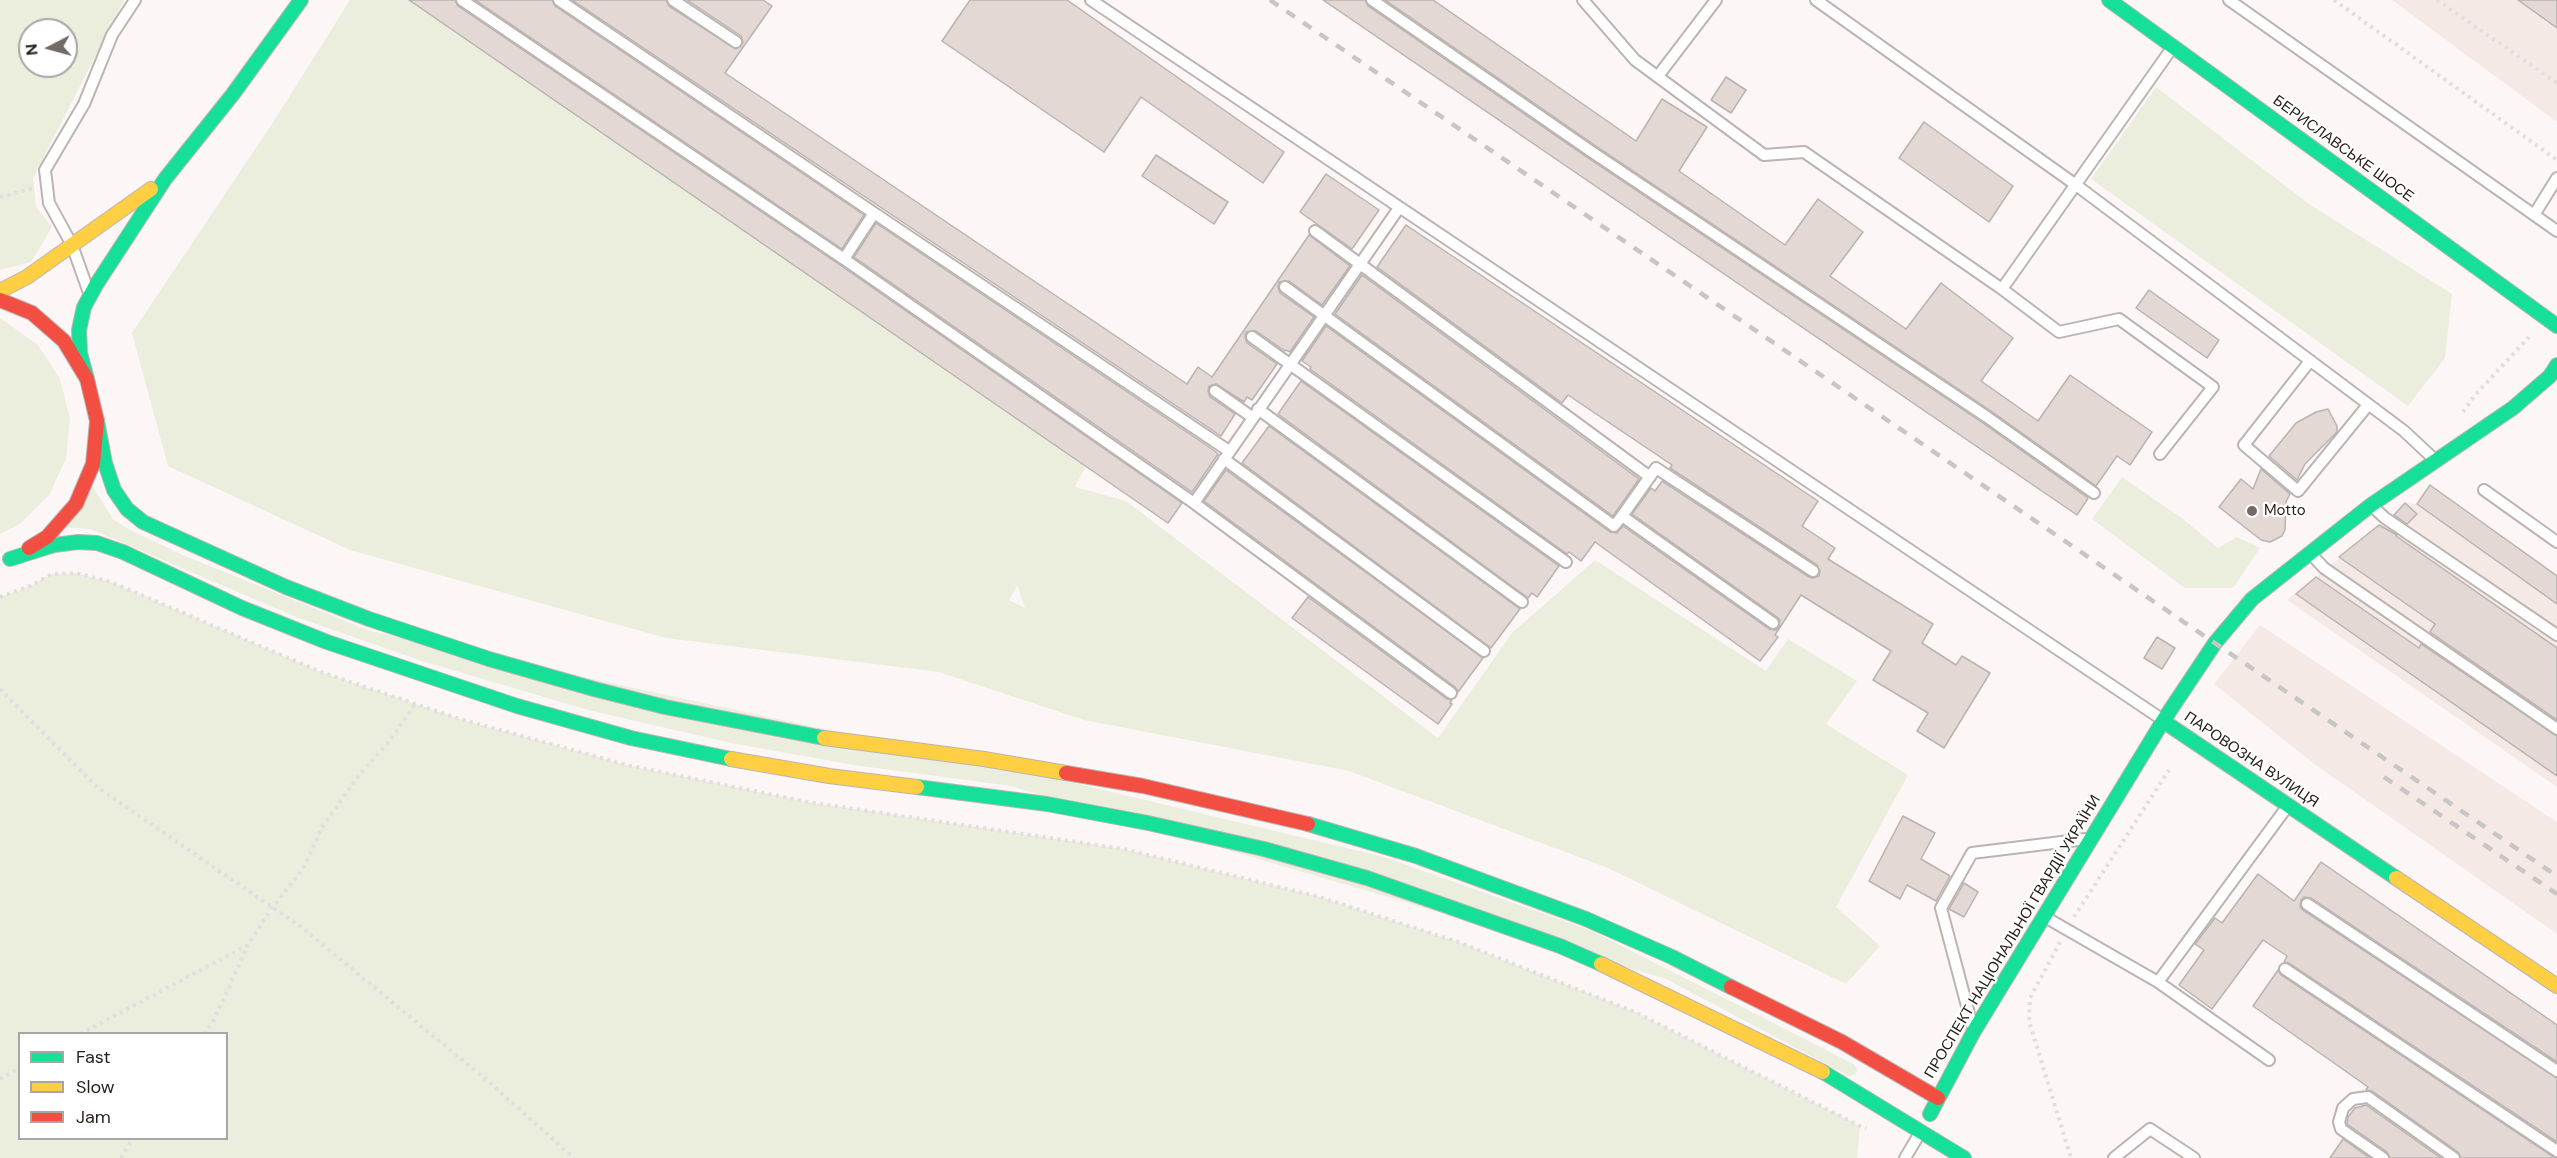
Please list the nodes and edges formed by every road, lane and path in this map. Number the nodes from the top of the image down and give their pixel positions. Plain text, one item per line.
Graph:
1 (135, 0) edge
2 (301, 0) edge
3 (462, 0) edge
4 (559, 0) edge
5 (673, 0) edge
6 (1091, 0) edge
7 (1372, 0) edge
8 (1583, 0) edge
9 (1716, 0) edge
10 (1816, 0) edge
11 (2109, 0) edge
12 (2229, 0) edge
13 (2438, 0) edge
14 (2338, 1) edge
15 (736, 42) dead end
16 (2174, 46) junction
17 (1658, 76) junction
18 (2556, 81) edge
19 (2557, 160) edge
20 (2557, 178) edge
21 (165, 179) junction
22 (2076, 185) junction
23 (47, 186) junction
24 (0, 197) edge
25 (1399, 208) junction
26 (874, 213) junction
27 (2534, 215) junction
28 (1316, 231) dead end
29 (2557, 231) edge
30 (72, 245) junction
31 (844, 259) junction
32 (1360, 264) junction
33 (1285, 287) dead end
34 (2002, 289) junction
35 (0, 291) edge
36 (90, 296) junction
37 (0, 300) edge
38 (1324, 315) junction
39 (2551, 321) edge
40 (1252, 337) dead end
41 (2310, 361) junction
42 (1290, 363) junction
43 (2557, 365) edge
44 (87, 379) junction
45 (1215, 391) dead end
46 (2368, 405) junction
47 (1255, 413) junction
48 (2457, 420) dead end
49 (96, 421) junction
50 (2160, 454) dead end
51 (1226, 455) junction
52 (2435, 460) junction
53 (1650, 477) junction
54 (2484, 489) dead end
55 (2094, 493) dead end
56 (1194, 503) junction
57 (2371, 505) junction
58 (1622, 516) junction
59 (2557, 542) edge
60 (2310, 553) junction
61 (5, 560) edge
62 (1566, 562) dead end
63 (1813, 571) dead end
64 (0, 597) edge
65 (1522, 602) dead end
66 (1773, 623) dead end
67 (2557, 635) edge
68 (1484, 651) dead end
69 (0, 689) edge
70 (1451, 693) dead end
71 (415, 704) junction
72 (2163, 721) junction
73 (2557, 729) edge
74 (2169, 770) dead end
75 (2289, 804) junction
76 (2090, 838) junction
77 (2307, 904) dead end
78 (272, 908) junction
79 (2044, 916) junction
80 (2066, 931) junction
81 (249, 945) junction
82 (2285, 969) dead end
83 (2158, 981) junction
84 (2557, 986) edge
85 (1974, 1031) junction
86 (84, 1032) edge
87 (205, 1032) edge
88 (2269, 1060) dead end
89 (18, 1069) edge
90 (2557, 1071) edge
91 (0, 1080) edge
92 (1938, 1098) junction
93 (1870, 1131) dead end
94 (1922, 1131) junction
95 (132, 1140) edge
96 (2557, 1152) edge
97 (121, 1158) edge
98 (574, 1158) edge
99 (1905, 1158) edge
100 (1964, 1158) edge
101 (2071, 1158) edge
102 (2114, 1158) edge
103 (2194, 1158) edge
104 (2383, 1158) edge
105 (2454, 1158) edge

1 - 23 lane
2 - 21 street
3 - 31 lane
4 - 26 lane
5 - 15 lane
6 - 25 lane
7 - 55 lane
8 - 17 lane
9 - 17 lane
10 - 22 lane
11 - 16 street, БЕРИСЛАВСЬКЕ ШОСЕ
12 - 27 lane
13 - 18 path
14 - 19 path
16 - 22 lane
16 - 39 street, БЕРИСЛАВСЬКЕ ШОСЕ
17 - 34 lane
20 - 27 lane
21 - 30 street
21 - 36 street
22 - 34 lane
22 - 41 lane
23 - 24 path
23 - 30 lane
25 - 32 lane
25 - 72 lane
26 - 31 lane
26 - 51 lane
27 - 29 lane
28 - 32 lane
30 - 35 street
30 - 36 lane
31 - 56 lane
32 - 38 lane
32 - 53 lane
33 - 38 lane
34 - 50 lane
36 - 44 street
37 - 44 street
38 - 42 lane
38 - 58 lane
39 - 48 path
40 - 42 lane
41 - 46 lane
41 - 46 lane
42 - 47 lane
42 - 62 lane
43 - 52 street, ПАРОВОЗНА ВУЛИЦЯ
44 - 49 street
45 - 47 lane
46 - 52 lane
47 - 51 lane
47 - 65 lane
49 - 61 street
49 - 92 street
51 - 56 lane
51 - 68 lane
52 - 57 street, ПАРОВОЗНА ВУЛИЦЯ
53 - 58 lane
53 - 63 lane
54 - 59 lane
56 - 70 lane
57 - 60 street, ПАРОВОЗНА ВУЛИЦЯ
57 - 67 lane
58 - 66 lane
60 - 72 street, ПАРОВОЗНА ВУЛИЦЯ
60 - 73 lane
61 - 94 street
64 - 71 path
69 - 78 path
71 - 78 path
71 - 93 path
72 - 75 street, ПАРОВОЗНА ВУЛИЦЯ
72 - 76 street, ПРОСПЕКТ НАЦІОНАЛЬНОЇ ГВАРДІЇ УКРАЇНИ
74 - 80 path
75 - 83 lane
75 - 84 street, ПАРОВОЗНА ВУЛИЦЯ
76 - 79 street, ПРОСПЕКТ НАЦІОНАЛЬНОЇ ГВАРДІЇ УКРАЇНИ
76 - 85 lane
77 - 90 lane
78 - 81 path
78 - 98 path
79 - 80 lane
79 - 85 street, ПРОСПЕКТ НАЦІОНАЛЬНОЇ ГВАРДІЇ УКРАЇНИ
80 - 83 lane
80 - 101 path
81 - 86 path
81 - 87 path
82 - 96 lane
83 - 88 lane
85 - 92 street, ПРОСПЕКТ НАЦІОНАЛЬНОЇ ГВАРДІЇ УКРАЇНИ
89 - 91 path
92 - 94 street, ПРОСПЕКТ НАЦІОНАЛЬНОЇ ГВАРДІЇ УКРАЇНИ
94 - 99 lane
94 - 100 street
95 - 97 path
102 - 103 lane
104 - 105 lane

